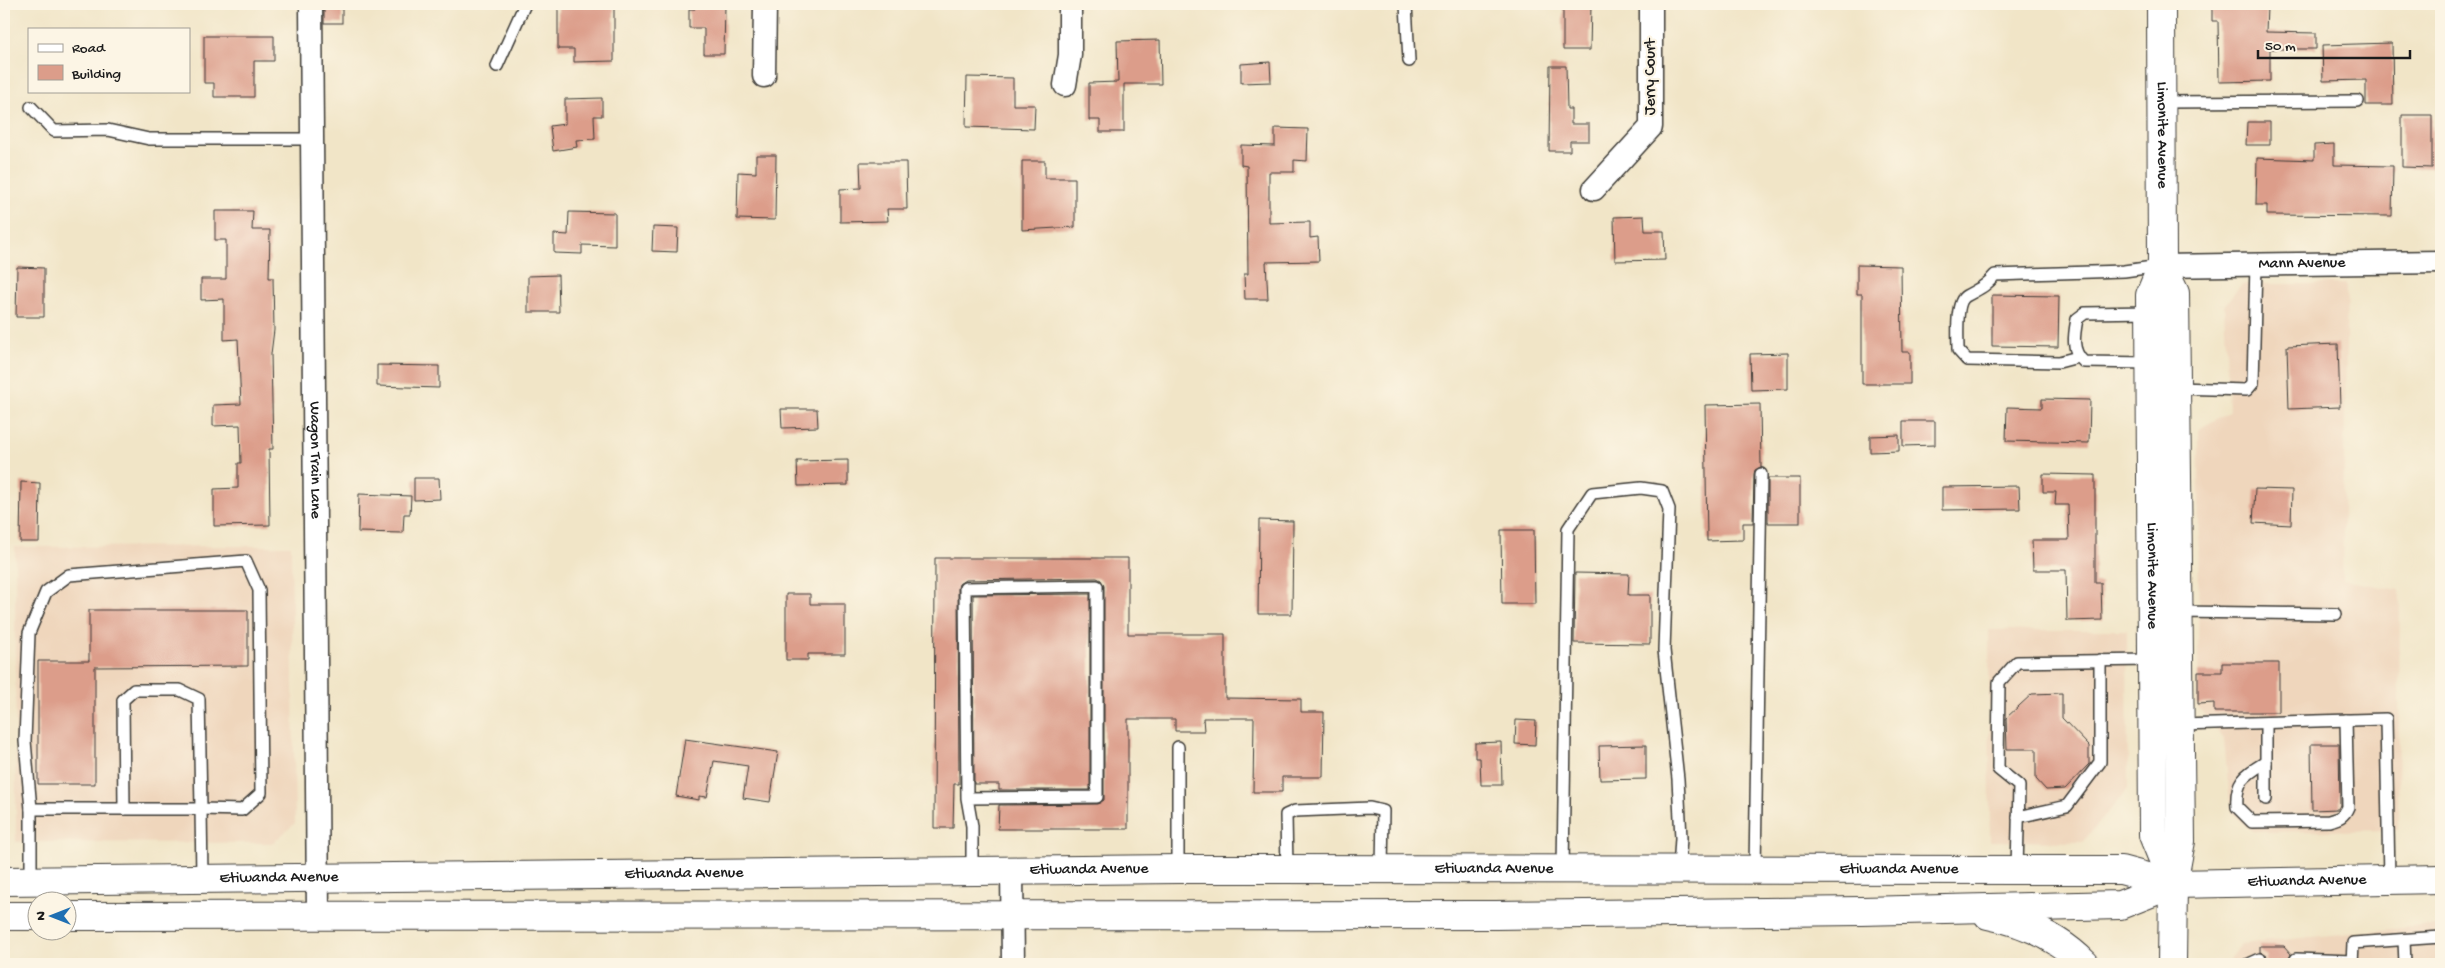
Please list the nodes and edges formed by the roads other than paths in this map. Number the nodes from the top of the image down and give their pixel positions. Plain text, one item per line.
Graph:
1 (311, 4) edge
2 (525, 4) edge
3 (765, 4) edge
4 (1070, 4) edge
5 (1406, 4) edge
6 (1651, 4) edge
7 (2161, 4) edge
8 (1408, 61) dead end
9 (497, 66) dead end
10 (764, 76) dead end
11 (1065, 85) dead end
12 (2358, 101) dead end
13 (2161, 102) junction
14 (30, 107) dead end
15 (312, 139) junction
16 (1594, 189) dead end
17 (2441, 262) edge
18 (2256, 264) junction
19 (2162, 266) junction
20 (2150, 312) junction
21 (2078, 357) junction
22 (2150, 363) junction
23 (2176, 388) junction
24 (1760, 474) dead end
25 (2178, 612) junction
26 (2336, 614) dead end
27 (2100, 660) junction
28 (2151, 660) junction
29 (2346, 720) junction
30 (2266, 723) junction
31 (2180, 725) junction
32 (1178, 747) dead end
33 (2266, 762) junction
34 (967, 798) junction
35 (2266, 799) dead end
36 (31, 808) junction
37 (124, 809) junction
38 (201, 809) junction
39 (2018, 817) junction
40 (1178, 869) junction
41 (1287, 869) junction
42 (1382, 869) junction
43 (1563, 869) junction
44 (1679, 869) junction
45 (1755, 870) junction
46 (2017, 870) junction
47 (972, 871) junction
48 (1012, 871) junction
49 (316, 877) junction
50 (202, 878) junction
51 (2441, 879) edge
52 (4, 880) edge
53 (2389, 880) junction
54 (30, 881) junction
55 (2173, 884) junction
56 (1954, 908) junction
57 (4, 916) edge
58 (28, 916) edge
59 (78, 916) edge
60 (318, 916) junction
61 (1013, 916) junction
62 (2441, 938) edge
63 (2404, 940) junction
64 (2296, 958) dead end
65 (2352, 962) edge
66 (1013, 964) edge
67 (2084, 964) edge
68 (2172, 964) edge
69 (2404, 964) edge

1 - 15 street, Wagon Train Lane
2 - 9 lane
3 - 10 street
4 - 11 street
5 - 8 lane
6 - 16 street, Jerry Court
7 - 13 main road, Limonite Avenue
12 - 13 lane
13 - 19 main road, Limonite Avenue
14 - 15 lane
15 - 49 street, Wagon Train Lane
17 - 18 street, Mann Avenue
18 - 19 street, Mann Avenue
18 - 23 lane
19 - 20 main road, Limonite Avenue
19 - 21 lane
19 - 23 main road, Limonite Avenue
20 - 21 lane
20 - 22 main road, Limonite Avenue
21 - 22 lane
22 - 28 main road, Limonite Avenue
23 - 25 main road, Limonite Avenue
24 - 45 lane
25 - 26 lane
25 - 31 main road, Limonite Avenue
27 - 28 lane
27 - 39 lane
27 - 39 lane
28 - 55 main road, Limonite Avenue
29 - 30 lane
29 - 33 lane
29 - 53 lane
30 - 31 lane
30 - 33 lane
31 - 55 main road, Limonite Avenue
32 - 40 lane
33 - 35 lane
34 - 34 lane
34 - 47 lane
36 - 37 lane
36 - 38 lane
36 - 54 lane
37 - 38 lane
37 - 38 lane
38 - 50 lane
39 - 46 lane
40 - 41 main road, Etiwanda Avenue
40 - 48 main road, Etiwanda Avenue
41 - 42 main road, Etiwanda Avenue
41 - 42 lane
42 - 43 main road, Etiwanda Avenue
43 - 44 main road, Etiwanda Avenue
43 - 44 lane
44 - 45 main road, Etiwanda Avenue
45 - 46 main road, Etiwanda Avenue
46 - 55 main road, Etiwanda Avenue
47 - 48 main road, Etiwanda Avenue
47 - 49 main road, Etiwanda Avenue
48 - 61 street
49 - 50 main road, Etiwanda Avenue
49 - 60 street, Wagon Train Lane
50 - 54 main road, Etiwanda Avenue
51 - 53 main road, Etiwanda Avenue
52 - 54 main road, Etiwanda Avenue
53 - 55 main road, Etiwanda Avenue
55 - 56 main road, Etiwanda Avenue
55 - 68 main road, Limonite Avenue
56 - 61 main road, Etiwanda Avenue
56 - 67 main road
57 - 58 main road
59 - 60 main road, Etiwanda Avenue
60 - 61 main road, Etiwanda Avenue
61 - 66 street
62 - 63 lane
63 - 65 lane
63 - 69 lane
64 - 65 lane

